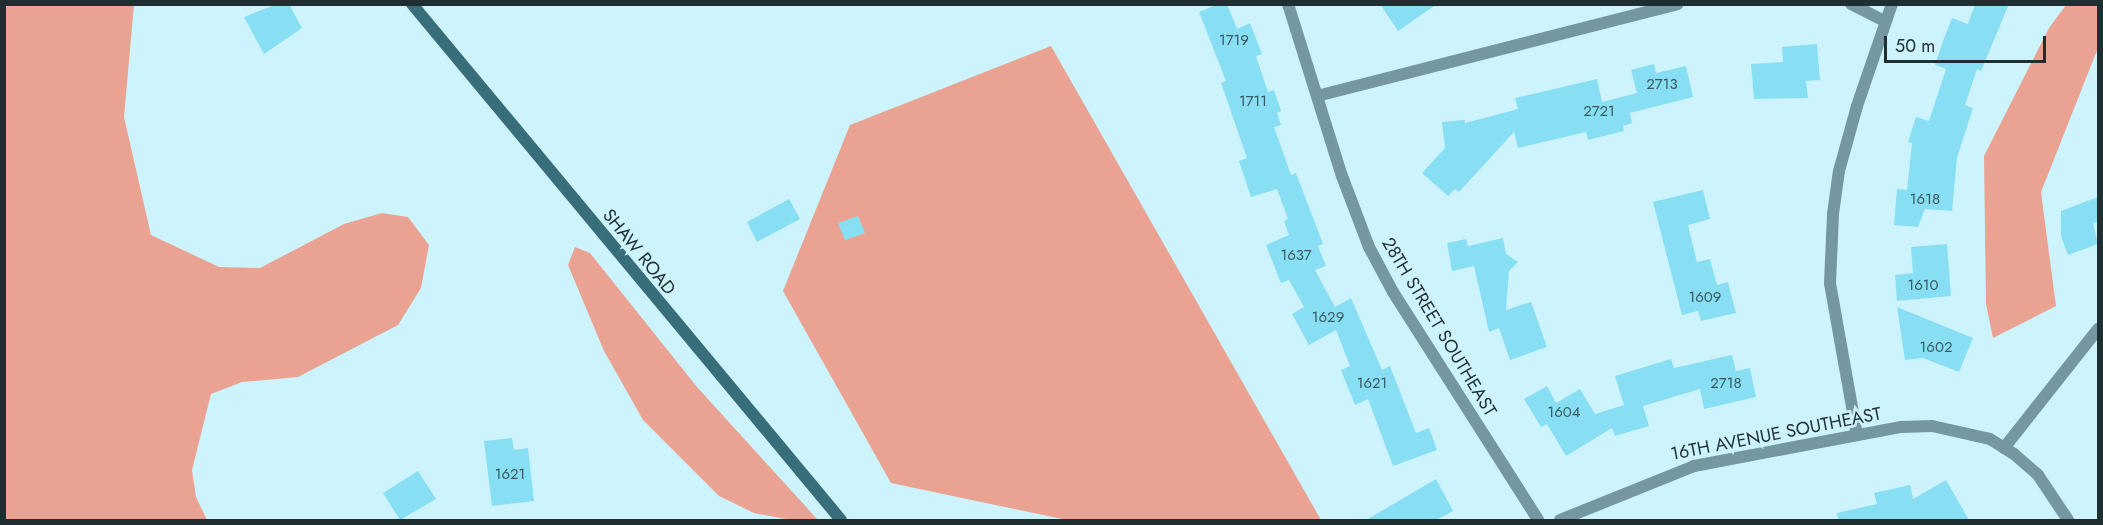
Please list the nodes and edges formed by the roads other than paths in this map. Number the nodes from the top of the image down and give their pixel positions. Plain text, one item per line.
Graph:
1 (412, 4) edge
2 (1288, 4) edge
3 (1677, 4) edge
4 (1851, 4) edge
5 (1892, 4) edge
6 (1885, 21) junction
7 (1317, 96) junction
8 (2098, 330) edge
9 (1857, 435) junction
10 (2004, 448) junction
11 (841, 520) edge
12 (1538, 520) edge
13 (1560, 520) edge
14 (2068, 520) edge

1 - 11 main road, SHAW ROAD
2 - 7 street, 28TH STREET SOUTHEAST
3 - 7 street
4 - 6 street
5 - 6 street
6 - 9 street
7 - 12 street, 28TH STREET SOUTHEAST
8 - 10 street
9 - 10 street, 16TH AVENUE SOUTHEAST
9 - 13 street, 16TH AVENUE SOUTHEAST
10 - 14 street, 16TH AVENUE SOUTHEAST

